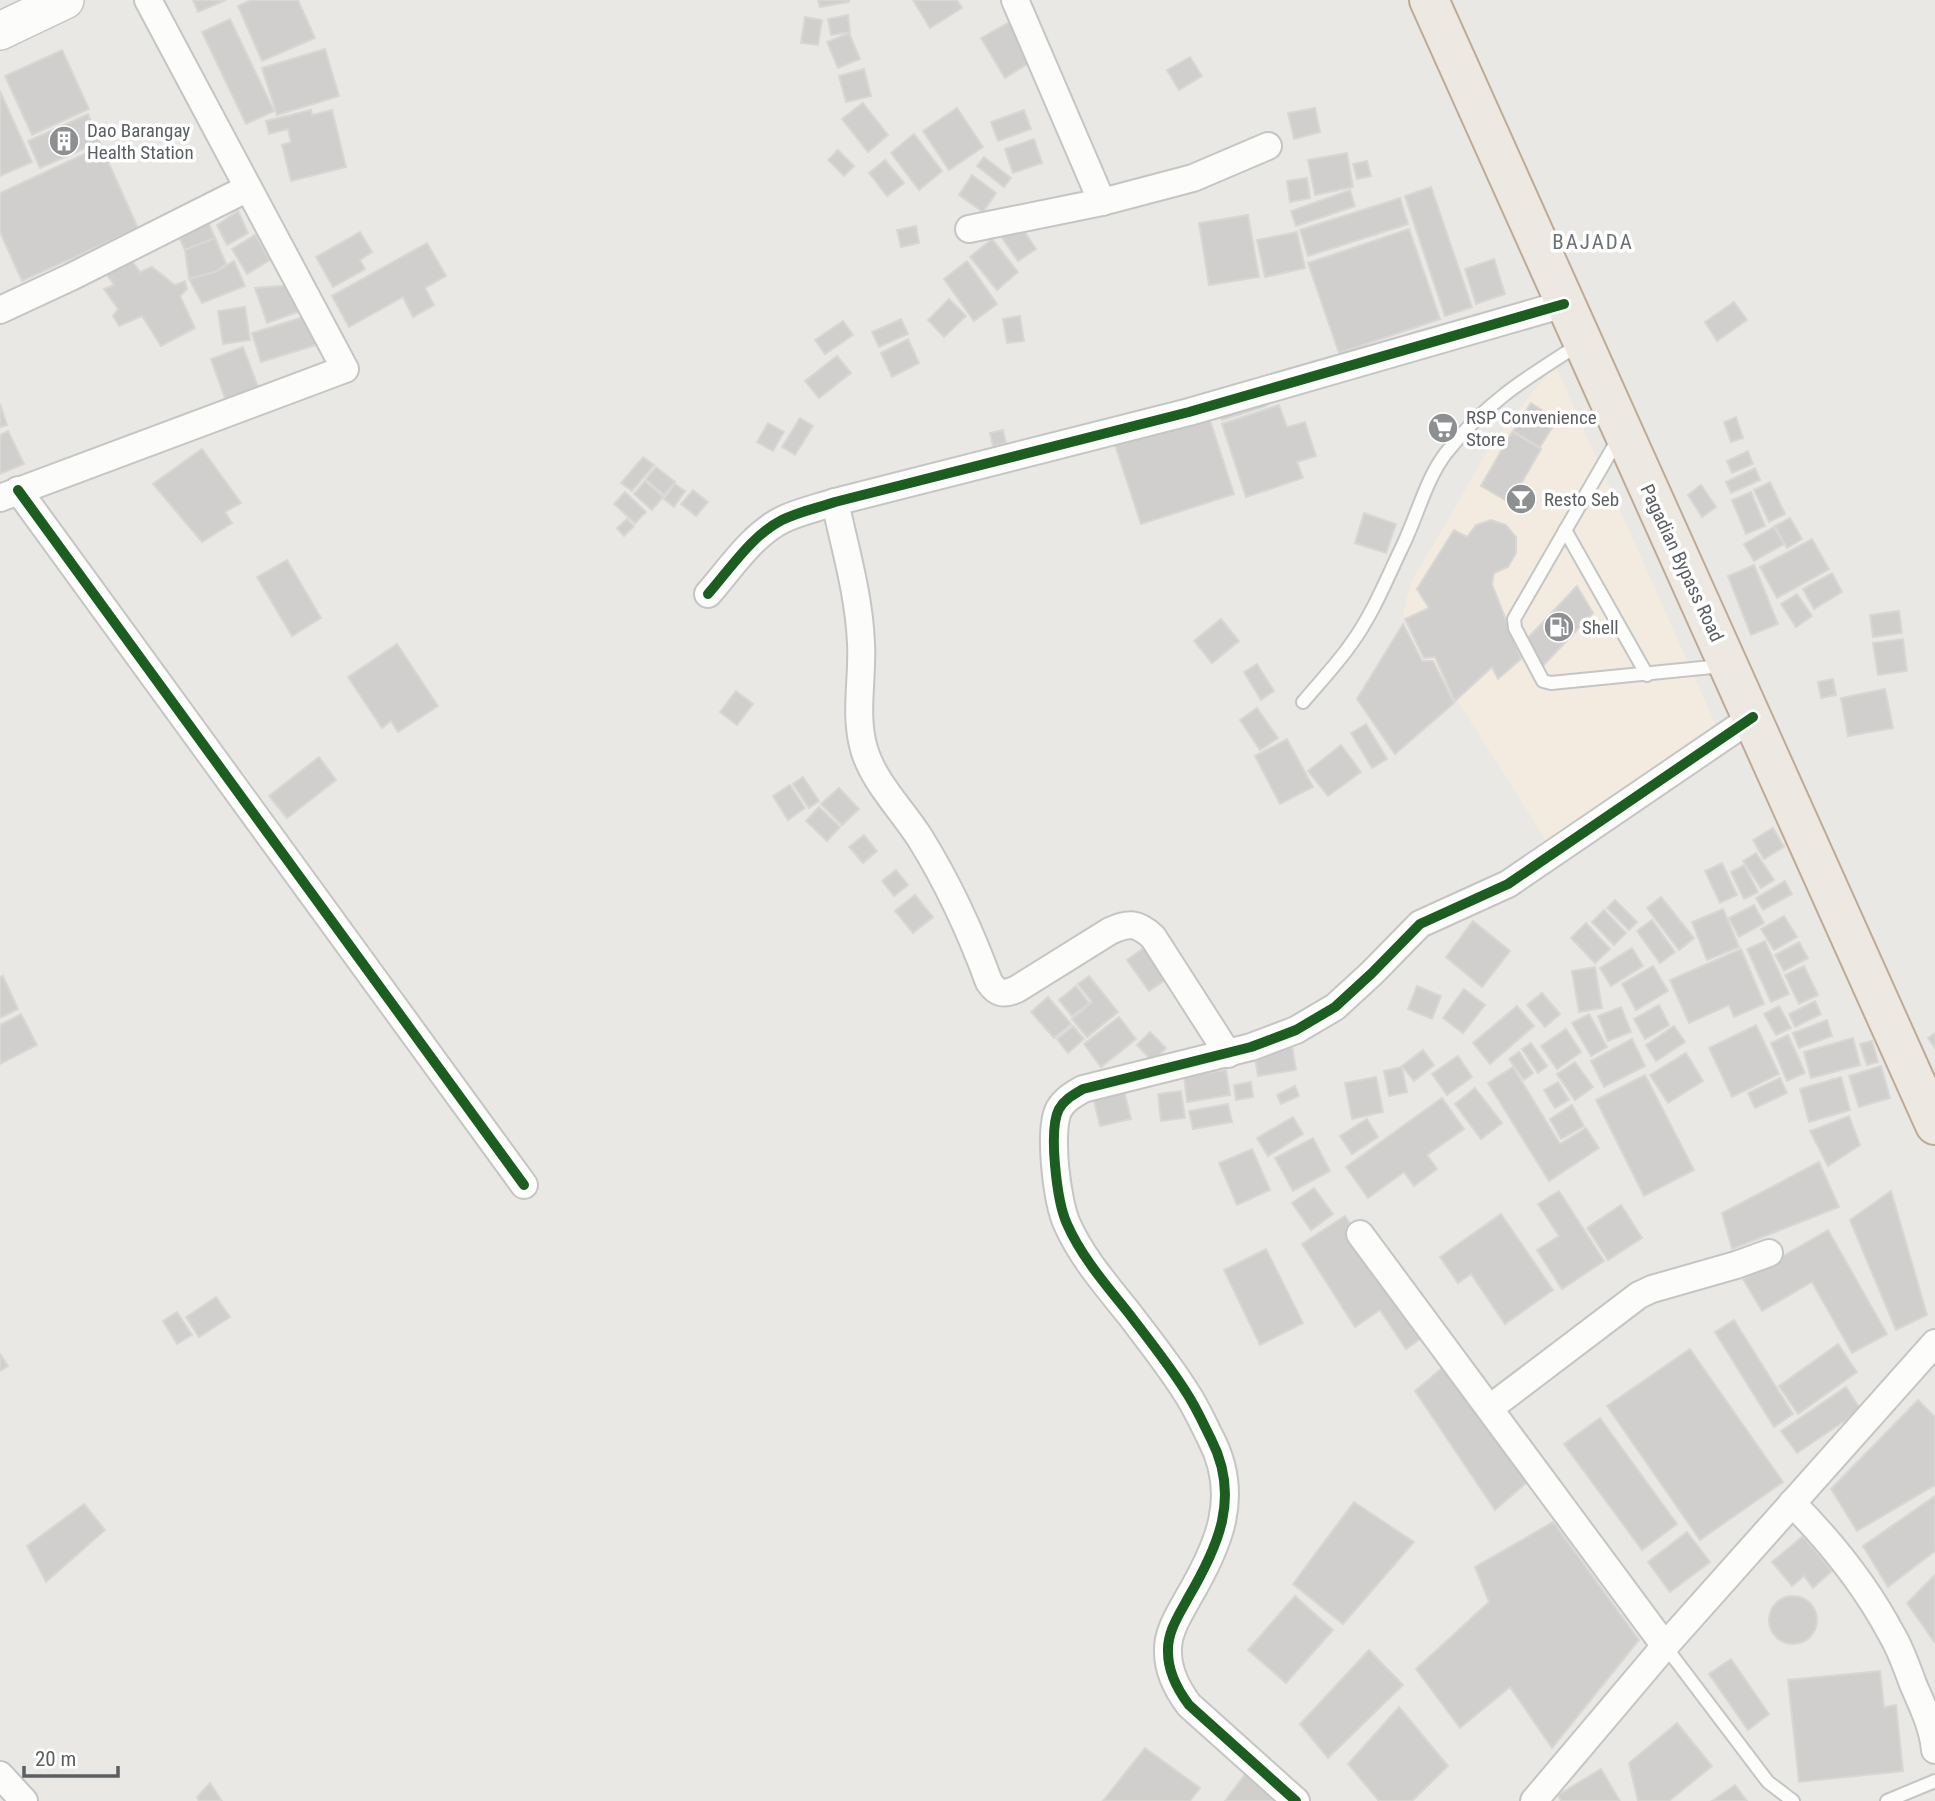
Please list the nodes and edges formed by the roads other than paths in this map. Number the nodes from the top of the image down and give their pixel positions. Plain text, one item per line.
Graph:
1 (65, 0) edge
2 (148, 0) edge
3 (1015, 0) edge
4 (1429, 0) edge
5 (0, 31) edge
6 (1268, 146) dead end
7 (248, 188) junction
8 (1102, 202) junction
9 (969, 229) dead end
10 (1564, 304) junction
11 (0, 310) edge
12 (1581, 342) junction
13 (1622, 432) junction
14 (9, 494) edge
15 (835, 502) junction
16 (1565, 530) junction
17 (708, 594) dead end
18 (1729, 666) junction
19 (1647, 675) junction
20 (1303, 702) dead end
21 (1753, 717) junction
22 (1228, 1054) junction
23 (1935, 1125) edge
24 (524, 1185) dead end
25 (1360, 1234) dead end
26 (1769, 1252) dead end
27 (1935, 1343) edge
28 (1490, 1408) junction
29 (1792, 1503) junction
30 (1665, 1646) junction
31 (1935, 1750) edge
32 (0, 1775) edge
33 (1935, 1781) edge
34 (24, 1801) edge
35 (1296, 1801) edge
36 (1534, 1801) edge
37 (1793, 1801) edge
38 (1887, 1801) edge

1 - 5 street
2 - 7 street
3 - 8 street
4 - 10 highway, Pagadian Bypass Road
6 - 8 street
7 - 11 street
7 - 14 street
8 - 9 street
10 - 12 highway, Pagadian Bypass Road
10 - 15 street
12 - 13 highway, Pagadian Bypass Road
12 - 20 lane
13 - 16 lane
13 - 18 highway, Pagadian Bypass Road
14 - 24 street
15 - 17 street
15 - 22 street
16 - 19 lane
16 - 19 lane
18 - 19 lane
18 - 21 highway, Pagadian Bypass Road
21 - 22 street
21 - 23 highway, Pagadian Bypass Road
22 - 35 street
25 - 28 street
26 - 28 street
27 - 29 street
28 - 30 street
29 - 30 street
29 - 31 street
30 - 36 street
30 - 37 lane
32 - 34 street
33 - 38 lane

